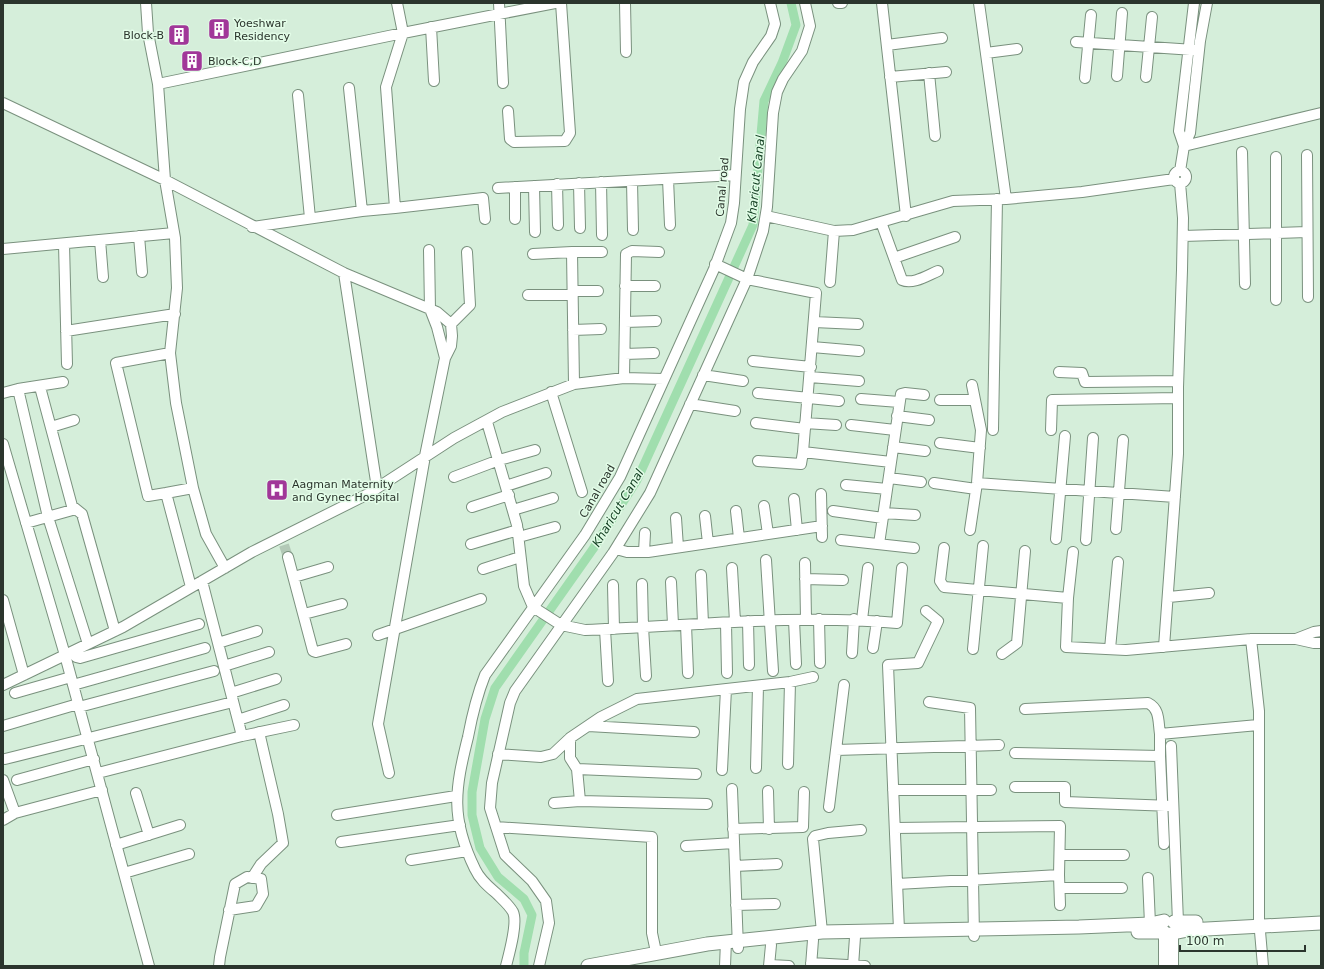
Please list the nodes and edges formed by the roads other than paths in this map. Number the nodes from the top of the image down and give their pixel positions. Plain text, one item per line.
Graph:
1 (146, 3) edge
2 (397, 3) edge
3 (499, 3) edge
4 (555, 3) edge
5 (561, 3) edge
6 (625, 3) edge
7 (770, 3) edge
8 (805, 3) edge
9 (842, 3) edge
10 (882, 3) edge
11 (979, 3) edge
12 (1194, 3) edge
13 (1207, 3) edge
14 (838, 4) edge
15 (1122, 13) dead end
16 (499, 14) junction
17 (1091, 15) dead end
18 (1152, 16) dead end
19 (432, 26) junction
20 (402, 33) junction
21 (942, 38) dead end
22 (1076, 42) dead end
23 (1089, 43) junction
24 (887, 45) junction
25 (1119, 45) junction
26 (1149, 47) junction
27 (1018, 49) dead end
28 (1188, 49) junction
29 (1199, 50) junction
30 (626, 52) dead end
31 (986, 53) junction
32 (946, 72) dead end
33 (929, 73) junction
34 (1117, 76) dead end
35 (890, 77) junction
36 (1146, 77) dead end
37 (1086, 78) dead end
38 (434, 81) dead end
39 (503, 83) dead end
40 (158, 84) junction
41 (349, 88) dead end
42 (298, 95) dead end
43 (3, 103) edge
44 (508, 111) dead end
45 (1321, 113) edge
46 (935, 136) dead end
47 (1184, 146) junction
48 (1242, 152) dead end
49 (1307, 155) dead end
50 (1276, 157) dead end
51 (735, 175) junction
52 (1178, 178) junction
53 (668, 179) junction
54 (165, 180) junction
55 (632, 181) junction
56 (602, 182) junction
57 (579, 183) junction
58 (557, 184) junction
59 (534, 186) junction
60 (515, 187) junction
61 (498, 188) dead end
62 (1002, 199) junction
63 (395, 208) junction
64 (362, 211) junction
65 (766, 216) junction
66 (906, 216) junction
67 (310, 218) junction
68 (485, 219) dead end
69 (515, 219) dead end
70 (881, 222) junction
71 (558, 225) dead end
72 (670, 225) dead end
73 (252, 226) junction
74 (580, 228) dead end
75 (633, 230) dead end
76 (834, 231) junction
77 (535, 232) dead end
78 (1307, 232) junction
79 (174, 233) junction
80 (1276, 233) junction
81 (602, 234) dead end
82 (1243, 235) junction
83 (139, 236) junction
84 (1182, 236) junction
85 (955, 238) dead end
86 (100, 240) junction
87 (64, 244) junction
88 (3, 249) edge
89 (429, 250) dead end
90 (467, 252) dead end
91 (572, 252) junction
92 (602, 252) dead end
93 (659, 252) dead end
94 (533, 254) dead end
95 (894, 258) junction
96 (718, 265) junction
97 (938, 271) dead end
98 (142, 272) dead end
99 (344, 273) junction
100 (103, 277) dead end
101 (744, 277) junction
102 (830, 282) dead end
103 (1245, 284) dead end
104 (625, 286) junction
105 (655, 286) dead end
106 (598, 292) dead end
107 (573, 293) junction
108 (528, 295) dead end
109 (1308, 297) dead end
110 (1276, 300) dead end
111 (430, 309) junction
112 (175, 314) junction
113 (656, 321) dead end
114 (625, 322) junction
115 (814, 322) junction
116 (451, 324) junction
117 (858, 324) dead end
118 (601, 329) dead end
119 (573, 330) junction
120 (66, 331) junction
121 (812, 347) junction
122 (859, 351) dead end
123 (170, 353) junction
124 (654, 353) dead end
125 (624, 354) junction
126 (445, 358) junction
127 (753, 361) dead end
128 (67, 364) dead end
129 (811, 367) junction
130 (1059, 372) dead end
131 (703, 375) junction
132 (810, 377) junction
133 (624, 378) junction
134 (664, 379) junction
135 (743, 381) dead end
136 (859, 381) dead end
137 (1178, 381) junction
138 (64, 382) dead end
139 (574, 384) junction
140 (972, 385) dead end
141 (40, 387) junction
142 (18, 390) junction
143 (551, 392) junction
144 (3, 393) edge
145 (758, 393) dead end
146 (924, 395) dead end
147 (808, 398) junction
148 (1178, 398) junction
149 (861, 399) dead end
150 (940, 400) dead end
151 (975, 400) junction
152 (839, 401) dead end
153 (899, 402) junction
154 (690, 404) junction
155 (735, 411) dead end
156 (897, 416) junction
157 (74, 420) dead end
158 (929, 420) dead end
159 (487, 422) junction
160 (756, 423) dead end
161 (851, 424) dead end
162 (836, 425) dead end
163 (805, 426) junction
164 (51, 427) junction
165 (895, 430) junction
166 (993, 430) dead end
167 (1051, 430) dead end
168 (1065, 436) dead end
169 (1093, 438) dead end
170 (1123, 440) dead end
171 (940, 443) dead end
172 (3, 444) edge
173 (893, 447) junction
174 (980, 448) junction
175 (535, 450) dead end
176 (925, 451) dead end
177 (803, 452) junction
178 (425, 456) junction
179 (499, 460) junction
180 (758, 461) dead end
181 (891, 462) junction
182 (546, 473) dead end
183 (454, 477) dead end
184 (889, 478) junction
185 (921, 482) dead end
186 (934, 483) dead end
187 (846, 485) dead end
188 (977, 486) junction
189 (193, 488) junction
190 (377, 488) junction
191 (887, 489) junction
192 (1062, 489) junction
193 (507, 491) junction
194 (1090, 491) junction
195 (582, 492) dead end
196 (166, 493) junction
197 (1118, 493) junction
198 (821, 494) dead end
199 (1175, 496) junction
200 (553, 498) dead end
201 (794, 499) dead end
202 (764, 506) dead end
203 (472, 508) dead end
204 (76, 509) junction
205 (513, 510) junction
206 (736, 510) dead end
207 (833, 511) dead end
208 (883, 515) junction
209 (914, 515) dead end
210 (705, 516) dead end
211 (48, 517) junction
212 (676, 518) dead end
213 (26, 523) junction
214 (822, 526) junction
215 (555, 527) dead end
216 (1116, 529) dead end
217 (797, 530) junction
218 (970, 530) dead end
219 (518, 533) junction
220 (645, 533) dead end
221 (768, 534) junction
222 (822, 537) dead end
223 (739, 538) junction
224 (1056, 539) dead end
225 (841, 540) dead end
226 (1086, 540) dead end
227 (708, 543) junction
228 (471, 544) dead end
229 (879, 544) junction
230 (983, 546) dead end
231 (678, 547) junction
232 (914, 548) dead end
233 (944, 548) dead end
234 (616, 549) junction
235 (1025, 551) dead end
236 (644, 552) junction
237 (1073, 552) dead end
238 (288, 557) tunnel mouth
239 (520, 557) junction
240 (766, 560) dead end
241 (1118, 562) dead end
242 (804, 563) dead end
243 (328, 567) dead end
244 (224, 568) junction
245 (732, 568) dead end
246 (868, 568) dead end
247 (902, 568) dead end
248 (483, 569) dead end
249 (701, 575) dead end
250 (294, 576) junction
251 (805, 579) junction
252 (843, 580) dead end
253 (202, 581) junction
254 (671, 582) dead end
255 (642, 584) dead end
256 (613, 585) dead end
257 (191, 587) junction
258 (978, 592) junction
259 (1209, 593) dead end
260 (1022, 595) junction
261 (1168, 597) junction
262 (481, 598) dead end
263 (1068, 598) junction
264 (3, 600) edge
265 (342, 604) dead end
266 (535, 608) junction
267 (926, 611) dead end
268 (304, 614) junction
269 (806, 619) junction
270 (818, 619) junction
271 (768, 620) junction
272 (794, 620) junction
273 (858, 620) junction
274 (748, 621) junction
275 (877, 621) junction
276 (730, 622) junction
277 (199, 624) dead end
278 (703, 624) junction
279 (686, 625) junction
280 (561, 626) junction
281 (673, 626) junction
282 (643, 627) junction
283 (610, 629) junction
284 (394, 630) junction
285 (115, 631) junction
286 (257, 631) dead end
287 (1321, 631) edge
288 (378, 635) dead end
289 (1251, 639) junction
290 (1296, 639) junction
291 (218, 643) junction
292 (1321, 643) edge
293 (88, 644) junction
294 (346, 644) dead end
295 (1164, 647) junction
296 (205, 648) dead end
297 (873, 648) dead end
298 (973, 649) dead end
299 (1110, 649) junction
300 (269, 652) dead end
301 (852, 653) dead end
302 (68, 654) junction
303 (1002, 654) dead end
304 (820, 663) dead end
305 (796, 664) dead end
306 (750, 665) dead end
307 (224, 666) junction
308 (214, 671) dead end
309 (773, 671) dead end
310 (726, 673) dead end
311 (688, 674) dead end
312 (24, 675) junction
313 (646, 676) dead end
314 (813, 677) dead end
315 (276, 680) dead end
316 (72, 681) junction
317 (608, 681) dead end
318 (790, 682) junction
319 (3, 685) edge
320 (844, 685) dead end
321 (758, 686) junction
322 (726, 689) junction
323 (15, 693) dead end
324 (232, 698) junction
325 (929, 702) dead end
326 (284, 705) dead end
327 (79, 706) junction
328 (1025, 709) dead end
329 (238, 720) junction
330 (294, 725) dead end
331 (1258, 725) junction
332 (3, 726) edge
333 (588, 726) junction
334 (259, 732) junction
335 (694, 732) dead end
336 (1160, 734) junction
337 (242, 736) junction
338 (570, 738) junction
339 (88, 739) junction
340 (999, 745) dead end
341 (970, 746) junction
342 (1171, 746) dead end
343 (892, 748) junction
344 (836, 750) junction
345 (1015, 753) dead end
346 (498, 754) junction
347 (1160, 756) junction
348 (5, 759) dead end
349 (94, 759) junction
350 (788, 764) dead end
351 (756, 768) dead end
352 (577, 769) junction
353 (722, 770) dead end
354 (98, 773) junction
355 (389, 773) dead end
356 (696, 774) dead end
357 (3, 780) edge
358 (17, 780) dead end
359 (1015, 787) dead end
360 (732, 789) dead end
361 (102, 790) junction
362 (893, 790) junction
363 (971, 790) junction
364 (991, 790) dead end
365 (768, 791) dead end
366 (804, 792) dead end
367 (136, 793) dead end
368 (456, 796) junction
369 (580, 801) junction
370 (554, 803) dead end
371 (707, 804) dead end
372 (1167, 806) junction
373 (829, 807) dead end
374 (15, 813) junction
375 (337, 815) dead end
376 (3, 820) edge
377 (180, 825) dead end
378 (460, 825) junction
379 (972, 826) junction
380 (496, 827) junction
381 (894, 828) junction
382 (733, 829) junction
383 (769, 829) junction
384 (861, 830) dead end
385 (149, 835) junction
386 (341, 842) dead end
387 (734, 843) junction
388 (116, 844) junction
389 (1164, 844) dead end
390 (686, 846) dead end
391 (467, 851) junction
392 (189, 854) dead end
393 (1060, 855) junction
394 (1124, 855) dead end
395 (411, 860) dead end
396 (777, 864) dead end
397 (735, 866) junction
398 (124, 873) junction
399 (1060, 875) junction
400 (252, 878) junction
401 (1148, 878) dead end
402 (973, 879) junction
403 (897, 884) junction
404 (1060, 888) junction
405 (1122, 888) dead end
406 (775, 904) dead end
407 (736, 905) junction
408 (1060, 905) dead end
409 (229, 910) junction
410 (1321, 917) edge
411 (1259, 923) junction
412 (1321, 923) edge
413 (1150, 924) junction
414 (1171, 926) junction
415 (899, 930) junction
416 (974, 932) junction
417 (817, 936) junction
418 (855, 937) junction
419 (732, 945) junction
420 (771, 945) junction
421 (656, 952) junction
422 (811, 964) edge
423 (769, 965) edge
424 (853, 965) edge
425 (149, 966) edge
426 (219, 966) edge
427 (506, 966) edge
428 (539, 966) edge
429 (588, 966) edge
430 (631, 966) edge
431 (725, 966) edge
432 (789, 966) edge
433 (865, 966) edge
434 (1164, 966) edge
435 (1172, 966) edge
436 (1264, 966) edge

1 - 40 street
2 - 20 street
3 - 16 street
4 - 16 street
5 - 44 street
6 - 30 street
7 - 51 street, Canal road
8 - 65 street
9 - 14 street
10 - 24 street
11 - 31 street
12 - 28 street
13 - 29 street
15 - 25 street
16 - 19 street
16 - 39 street
17 - 23 street
18 - 26 street
19 - 20 street
19 - 38 street
20 - 40 street
20 - 63 street
21 - 24 street
22 - 23 street
23 - 25 street
23 - 37 street
24 - 35 street
25 - 26 street
25 - 34 street
26 - 28 street
26 - 36 street
27 - 31 street
28 - 29 street
28 - 47 street
29 - 47 street
31 - 62 street
32 - 33 street
33 - 35 street
33 - 46 street
35 - 66 street
40 - 54 street
41 - 64 street
42 - 67 street
43 - 54 street
45 - 47 street
47 - 52 street
48 - 82 street
49 - 78 street
50 - 80 street
51 - 53 street
51 - 96 street, Canal road
52 - 62 street
52 - 84 street
53 - 55 street
53 - 72 street
54 - 73 street
54 - 79 street
55 - 56 street
55 - 75 street
56 - 57 street
56 - 81 street
57 - 58 street
57 - 74 street
58 - 59 street
58 - 71 street
59 - 60 street
59 - 77 street
60 - 61 street
60 - 69 street
62 - 66 street
62 - 166 street
63 - 64 street
63 - 68 street
64 - 67 street
65 - 76 street
65 - 101 street
66 - 70 street
67 - 73 street
70 - 76 street
70 - 95 street
73 - 99 street
76 - 102 street
78 - 80 street
78 - 109 street
79 - 83 street
79 - 112 street
80 - 82 street
80 - 110 street
82 - 84 street
82 - 103 street
83 - 86 street
83 - 98 street
84 - 137 street
85 - 95 street
86 - 87 street
86 - 100 street
87 - 88 street
87 - 120 street
89 - 111 street
90 - 116 street
91 - 92 street
91 - 94 street
91 - 107 street
93 - 104 street
95 - 97 street
96 - 101 street
96 - 134 street, Canal road
99 - 111 street
99 - 190 street
101 - 115 street
101 - 131 street
104 - 105 street
104 - 114 street
106 - 107 street
107 - 108 street
107 - 119 street
111 - 116 street
111 - 126 street
112 - 120 street
112 - 123 street
113 - 114 street
114 - 125 street
115 - 117 street
115 - 121 street
116 - 126 street
118 - 119 street
119 - 139 street
120 - 128 street
121 - 122 street
121 - 129 street
123 - 189 street
123 - 196 street
124 - 125 street
125 - 133 street
126 - 178 street
127 - 129 street
129 - 132 street
130 - 137 street
131 - 135 street
131 - 154 street
132 - 136 street
132 - 147 street
133 - 134 street
133 - 139 street
134 - 266 street, Canal road
137 - 148 street
138 - 141 street
139 - 143 street
140 - 151 street
141 - 142 street
141 - 164 street
142 - 144 street
142 - 211 street
143 - 159 street
143 - 195 street
145 - 147 street
146 - 153 street
147 - 152 street
147 - 163 street
148 - 167 street
148 - 199 street
149 - 153 street
150 - 151 street
151 - 174 street
153 - 156 street
154 - 155 street
154 - 234 street
156 - 158 street
156 - 165 street
157 - 164 street
159 - 178 street
159 - 179 street
160 - 163 street
161 - 165 street
162 - 163 street
163 - 177 street
164 - 204 street
165 - 173 street
168 - 192 street
169 - 194 street
170 - 197 street
171 - 174 street
172 - 213 street
173 - 176 street
173 - 181 street
174 - 188 street
175 - 179 street
177 - 180 street
177 - 181 street
178 - 190 street
178 - 284 street
179 - 183 street
179 - 193 street
181 - 184 street
182 - 193 street
184 - 185 street
184 - 191 street
186 - 188 street
187 - 191 street
188 - 192 street
188 - 218 street
189 - 196 street
189 - 244 street
190 - 244 street
191 - 208 street
192 - 194 street
192 - 224 street
193 - 203 street
193 - 205 street
194 - 197 street
194 - 226 street
196 - 257 street
197 - 199 street
197 - 216 street
198 - 214 street
199 - 261 street
200 - 205 street
201 - 217 street
202 - 221 street
204 - 211 street
204 - 285 street
205 - 219 street
206 - 223 street
207 - 208 street
208 - 209 street
208 - 229 street
210 - 227 street
211 - 213 street
211 - 293 street
212 - 231 street
213 - 302 street
214 - 217 street
214 - 222 street
215 - 219 street
217 - 221 street
219 - 228 street
219 - 239 street
220 - 236 street
221 - 223 street
223 - 227 street
225 - 229 street
227 - 231 street
229 - 232 street
230 - 258 street
231 - 236 street
233 - 258 street
234 - 236 street
234 - 280 street
235 - 260 street
237 - 263 street
238 - 250 street
239 - 248 street
239 - 266 street
240 - 271 street
241 - 299 street
242 - 251 street
243 - 250 street
244 - 253 street
245 - 276 street
246 - 273 street
247 - 275 street
249 - 278 street
250 - 268 street
251 - 252 street
251 - 269 street
253 - 257 street
253 - 291 street
254 - 281 street
255 - 282 street
256 - 283 street
257 - 285 street
258 - 260 street
258 - 298 street
259 - 261 street
260 - 263 street
260 - 303 street
261 - 295 street
262 - 284 street
263 - 299 street
264 - 312 street
265 - 268 street
266 - 280 street
266 - 368 street, Canal road
267 - 343 street
268 - 294 street
269 - 270 street
269 - 272 street
270 - 273 street
270 - 304 street
271 - 272 street
271 - 274 street
271 - 309 street
272 - 305 street
273 - 275 street
273 - 301 street
274 - 276 street
274 - 306 street
275 - 297 street
276 - 278 street
276 - 310 street
277 - 302 street
278 - 279 street
279 - 281 street
279 - 311 street
280 - 283 street
280 - 346 street
281 - 282 street
282 - 283 street
282 - 313 street
283 - 317 street
284 - 288 street
284 - 355 street
285 - 293 street
286 - 291 street
287 - 290 street
289 - 290 street
289 - 295 street
289 - 331 street
290 - 292 street
291 - 307 street
293 - 302 street
295 - 299 street
296 - 316 street
300 - 307 street
302 - 312 street
302 - 316 street
307 - 324 street
308 - 327 street
312 - 319 street
314 - 318 street
315 - 324 street
316 - 323 street
316 - 327 street
318 - 321 street
318 - 350 street
320 - 344 street
321 - 322 street
321 - 351 street
322 - 333 street
322 - 353 street
324 - 329 street
324 - 339 street
325 - 341 street
326 - 329 street
327 - 332 street
327 - 339 street
328 - 336 street
329 - 337 street
330 - 334 street
331 - 336 street
331 - 411 street
333 - 335 street
333 - 338 street
334 - 337 street
334 - 400 street
336 - 347 street
337 - 354 street
338 - 346 street
338 - 352 street
339 - 348 street
339 - 349 street
340 - 341 street
341 - 343 street
341 - 363 street
342 - 372 street
343 - 344 street
343 - 362 street
344 - 373 street
345 - 347 street
346 - 380 street
347 - 372 street
349 - 354 street
349 - 358 street
352 - 356 street
352 - 369 street
354 - 361 street
357 - 374 street
359 - 372 street
360 - 382 street
361 - 374 street
361 - 388 street
362 - 363 street
362 - 381 street
363 - 364 street
363 - 379 street
365 - 383 street
366 - 383 street
367 - 385 street
368 - 375 street
368 - 378 street, Canal road
369 - 370 street
369 - 371 street
372 - 389 street
372 - 414 street
374 - 376 street
377 - 385 street
378 - 386 street
378 - 391 street, Canal road
379 - 381 street
379 - 393 street
379 - 402 street
380 - 421 street
380 - 428 street
381 - 403 street
382 - 383 street
382 - 387 street
384 - 417 street
385 - 388 street
387 - 390 street
387 - 397 street
388 - 398 street
391 - 395 street
391 - 427 street, Canal road
392 - 398 street
393 - 394 street
393 - 399 street
396 - 397 street
397 - 407 street
398 - 425 street
399 - 402 street
399 - 404 street
400 - 409 street
400 - 409 street
401 - 413 street
402 - 403 street
402 - 416 street
403 - 415 street
404 - 405 street
404 - 408 street
406 - 407 street
407 - 419 street
409 - 426 street
410 - 411 main road
411 - 412 main road
411 - 414 main road
411 - 436 street
413 - 414 main road
413 - 416 main road
414 - 416 main road
414 - 434 street
414 - 435 street
415 - 416 main road
415 - 417 main road
416 - 418 main road
417 - 418 main road
417 - 419 main road
417 - 420 main road
417 - 422 street
418 - 424 street
419 - 420 main road
419 - 421 main road
419 - 430 main road
419 - 431 street
420 - 423 street
421 - 429 main road
422 - 424 street
423 - 432 street
424 - 433 street

